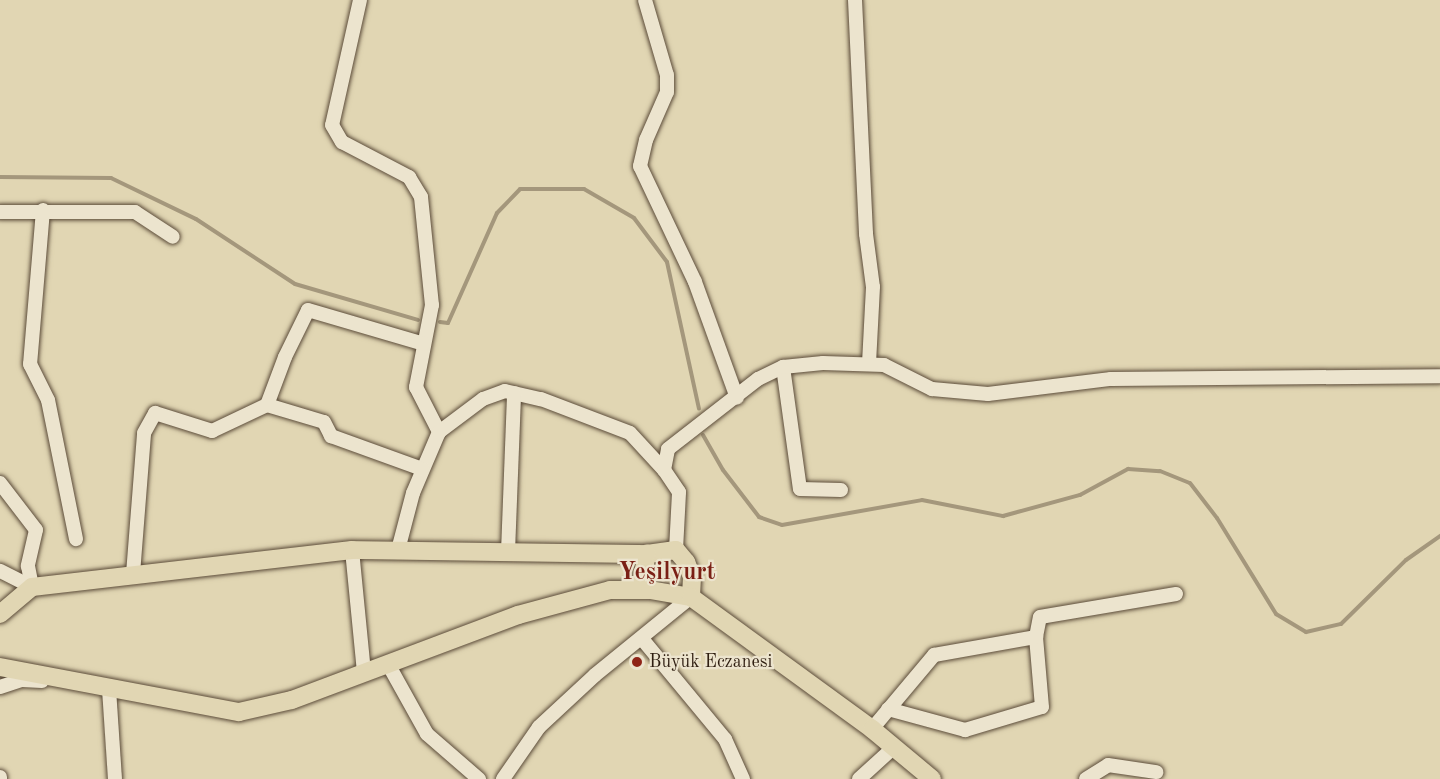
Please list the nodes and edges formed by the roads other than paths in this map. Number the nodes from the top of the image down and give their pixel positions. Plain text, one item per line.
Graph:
1 (360, 0) edge
2 (645, 0) edge
3 (855, 0) edge
4 (43, 210) junction
5 (0, 212) edge
6 (173, 237) dead end
7 (424, 344) junction
8 (868, 364) junction
9 (783, 367) junction
10 (1440, 376) edge
11 (514, 393) junction
12 (737, 398) junction
13 (267, 405) junction
14 (440, 432) junction
15 (422, 470) junction
16 (664, 470) junction
17 (0, 483) edge
18 (841, 490) dead end
19 (76, 539) dead end
20 (352, 550) junction
21 (398, 550) junction
22 (676, 550) junction
23 (508, 552) junction
24 (647, 554) junction
25 (0, 571) edge
26 (133, 574) junction
27 (32, 587) junction
28 (650, 590) junction
29 (1176, 594) dead end
30 (691, 597) junction
31 (0, 614) edge
32 (1036, 637) junction
33 (643, 640) junction
34 (388, 664) junction
35 (0, 667) edge
36 (364, 673) junction
37 (80, 683) junction
38 (0, 687) edge
39 (109, 689) junction
40 (888, 709) junction
41 (872, 729) junction
42 (894, 747) junction
43 (1155, 772) dead end
44 (116, 779) edge
45 (479, 779) edge
46 (503, 779) edge
47 (742, 779) edge
48 (859, 779) edge
49 (932, 779) edge
50 (1086, 779) edge

1 - 7 street
2 - 12 street
3 - 8 street
4 - 5 street
4 - 6 street
4 - 19 street
7 - 13 street
7 - 14 street
8 - 9 street
8 - 10 street
9 - 12 street
9 - 18 street
11 - 14 street
11 - 16 street
11 - 23 street
12 - 16 street
13 - 15 street
13 - 26 street
14 - 15 street
15 - 21 street
16 - 22 street
17 - 27 street
20 - 21 main road
20 - 26 main road
20 - 36 street
21 - 23 main road
22 - 24 main road
22 - 30 main road
23 - 24 main road
24 - 28 main road
25 - 27 street
26 - 27 main road
27 - 31 main road
28 - 30 main road
28 - 34 main road
29 - 32 street
30 - 33 street
30 - 41 main road
32 - 40 street
32 - 40 street
33 - 46 street
33 - 47 street
34 - 36 main road
34 - 45 street
35 - 37 main road
36 - 39 main road
37 - 38 street
37 - 39 main road
39 - 44 street
40 - 41 street
41 - 42 main road
42 - 48 street
42 - 49 main road
43 - 50 street

